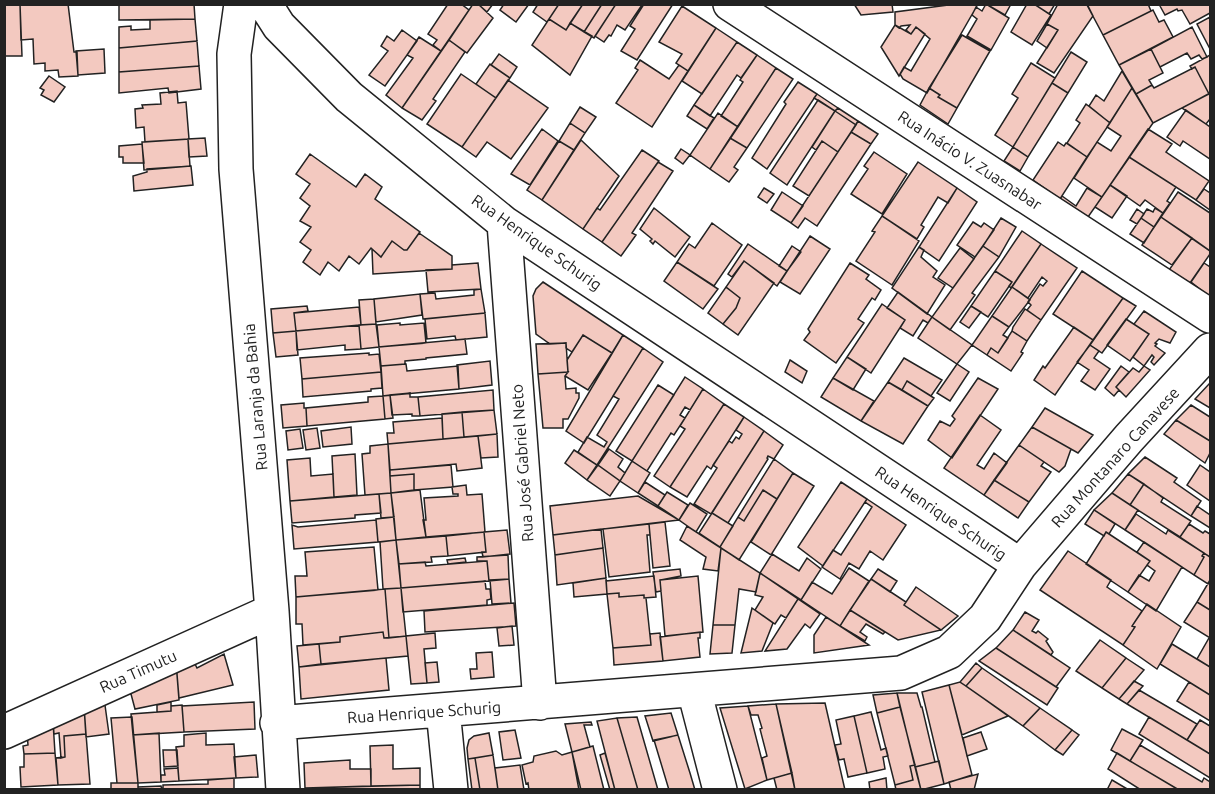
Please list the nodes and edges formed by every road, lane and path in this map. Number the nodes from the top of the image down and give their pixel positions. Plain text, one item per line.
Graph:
1 (241, 4) edge
2 (265, 4) edge
3 (730, 4) edge
4 (504, 223) junction
5 (1210, 316) edge
6 (1210, 350) edge
7 (1020, 565) junction
8 (272, 611) junction
9 (694, 690) junction
10 (540, 703) junction
11 (443, 710) junction
12 (277, 723) junction
13 (4, 732) edge
14 (283, 789) edge
15 (451, 789) edge
16 (720, 789) edge

1 - 8 street, Rua Laranja da Bahia
2 - 4 street, Rua Henrique Schurig
3 - 5 street, Rua Inácio V. Zuasnabar
4 - 7 street, Rua Henrique Schurig
4 - 10 street, Rua José Gabriel Neto
6 - 7 street, Rua Montanaro Canavese
7 - 9 street, Rua Henrique Schurig
8 - 12 street, Rua Laranja da Bahia
8 - 13 street, Rua Timutu
9 - 10 street, Rua Henrique Schurig
9 - 16 street
10 - 11 street, Rua Henrique Schurig
11 - 12 street, Rua Henrique Schurig
11 - 15 street
12 - 14 street, Rua Laranja da Bahia

